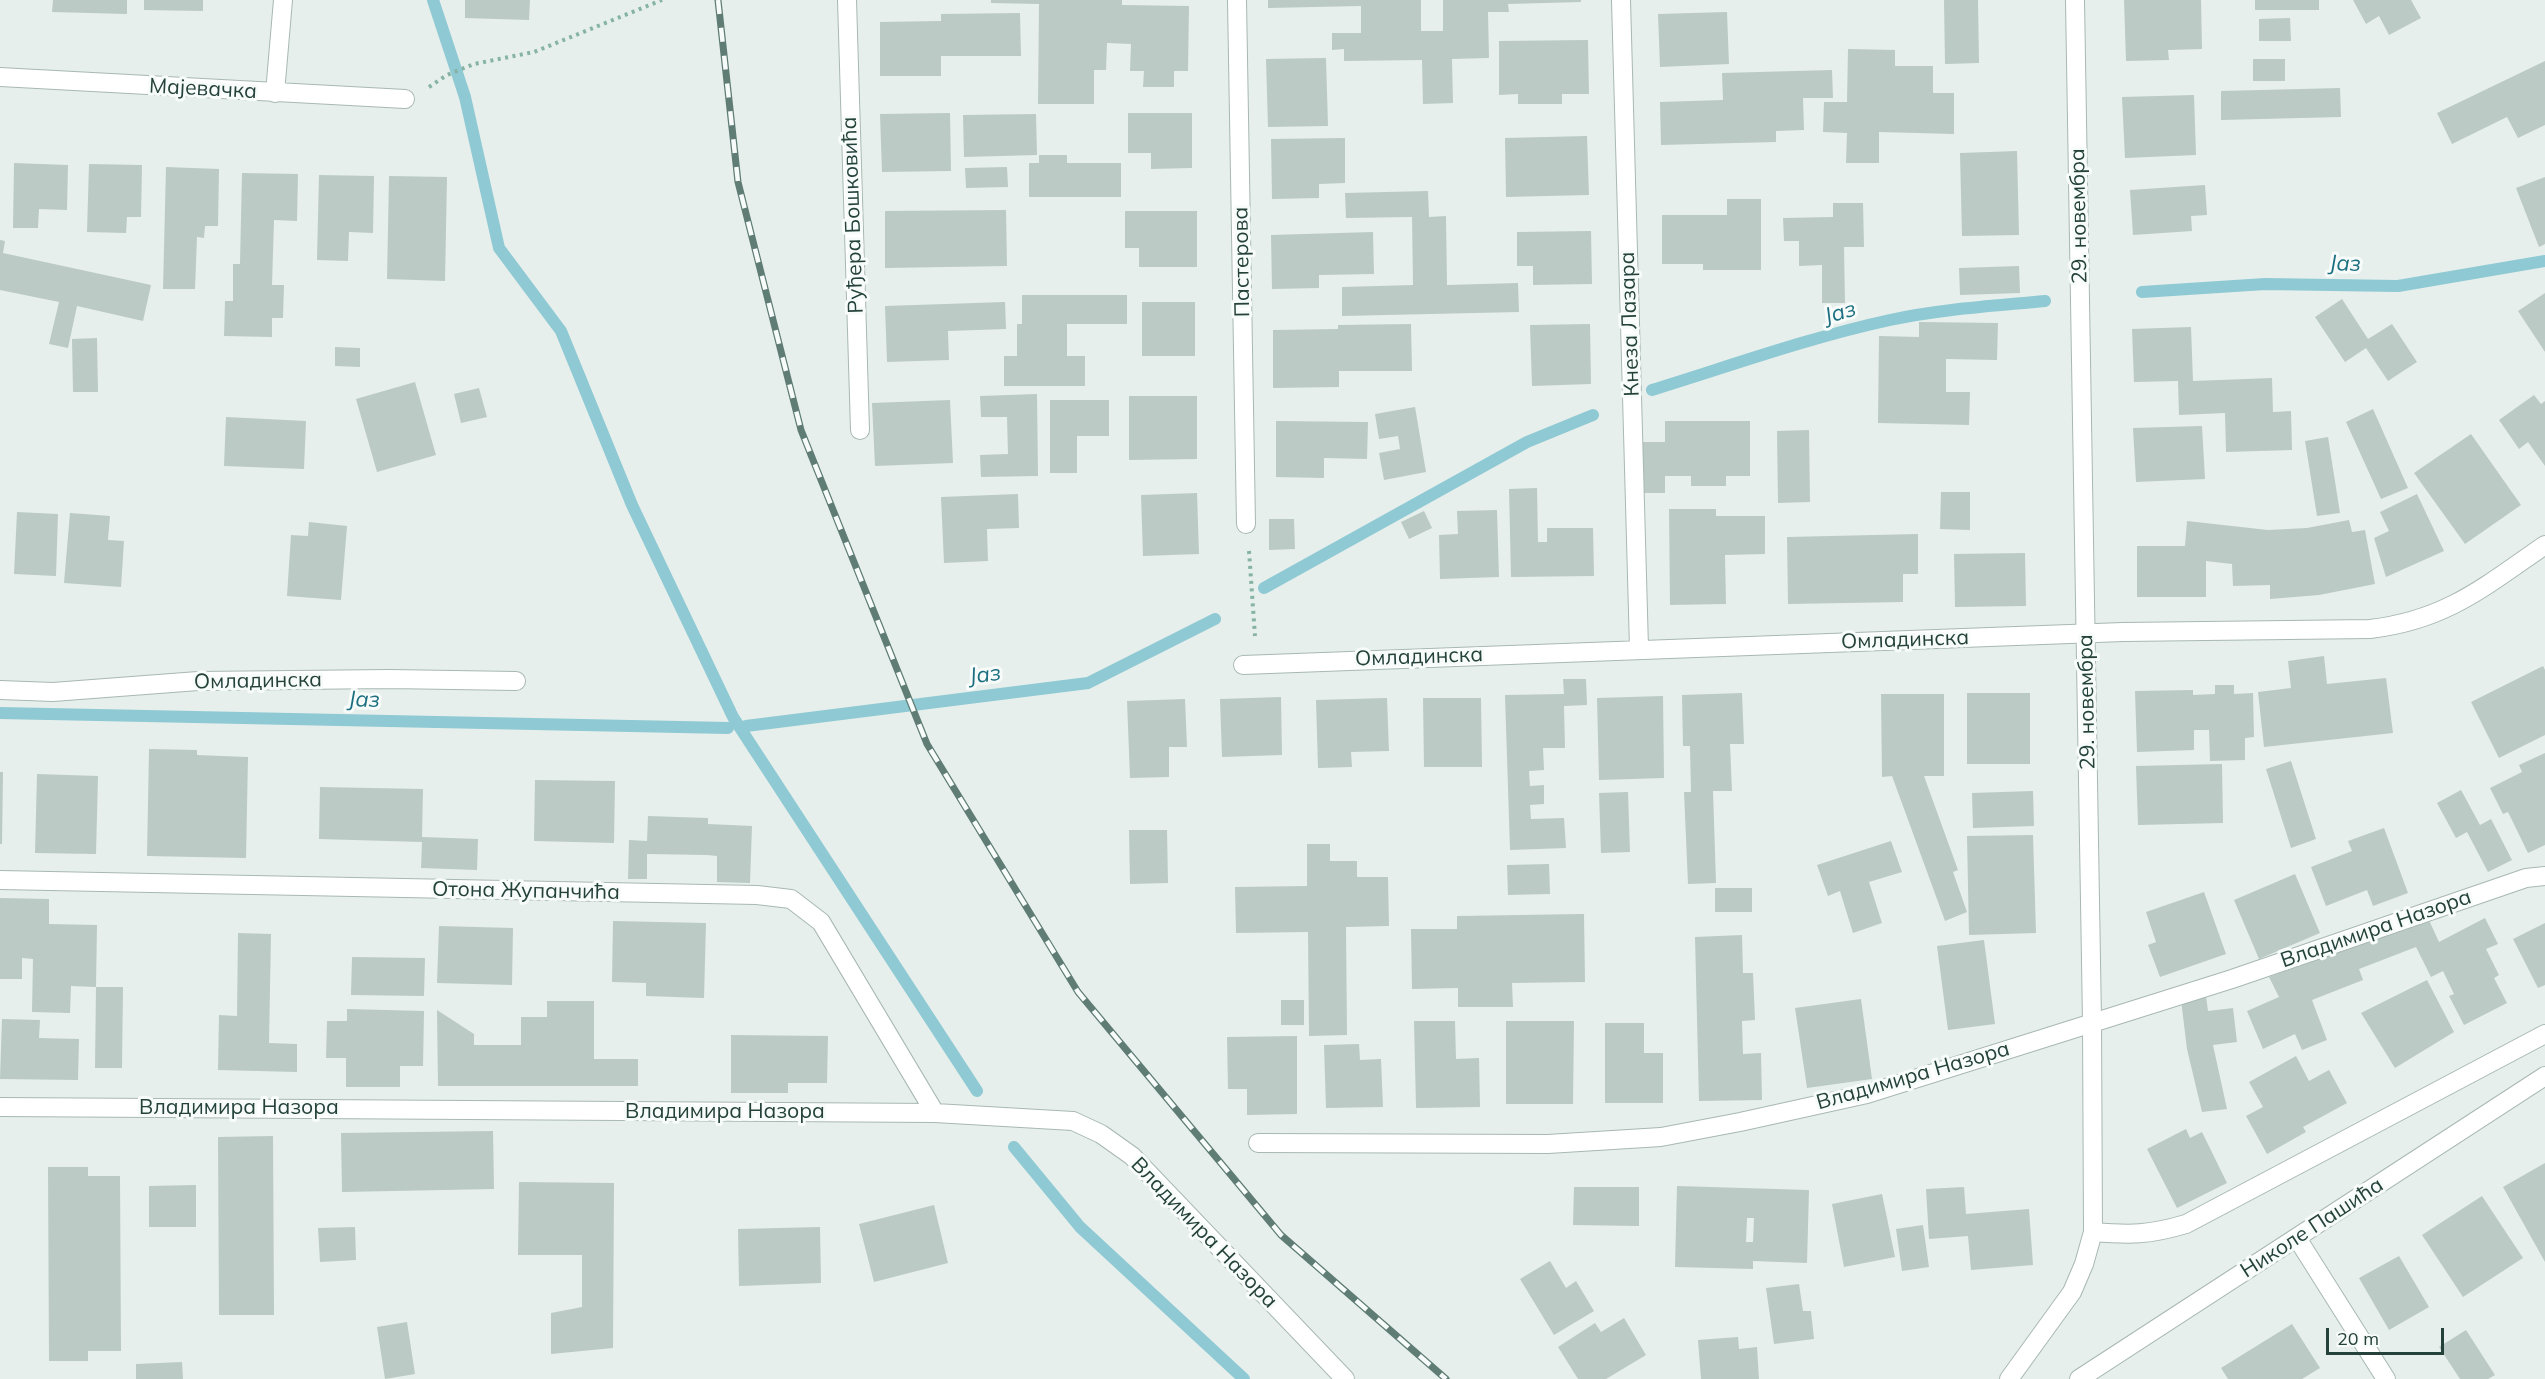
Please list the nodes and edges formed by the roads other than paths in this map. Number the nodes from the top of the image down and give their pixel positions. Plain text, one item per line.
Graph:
1 (283, 0) edge
2 (846, 0) edge
3 (1237, 0) edge
4 (1621, 0) edge
5 (2075, 0) edge
6 (0, 77) edge
7 (275, 93) junction
8 (405, 99) road end
9 (860, 430) dead end
10 (1246, 524) road end
11 (2545, 545) edge
12 (2086, 633) junction
13 (1639, 648) junction
14 (1250, 664) road end
15 (516, 681) dead end
16 (0, 690) edge
17 (2545, 876) edge
18 (0, 880) edge
19 (2092, 1021) junction
20 (2545, 1034) edge
21 (2545, 1076) edge
22 (0, 1107) edge
23 (935, 1113) junction
24 (1258, 1143) dead end
25 (2093, 1232) junction
26 (2297, 1238) junction
27 (1345, 1379) edge
28 (2009, 1379) edge
29 (2079, 1379) edge
30 (2386, 1379) edge

1 - 7 street
2 - 9 street, Руђера Бошковића
3 - 10 street, Пастерова
4 - 13 street, Кнеза Лазара
5 - 12 street, 29. новембра
6 - 7 street, Мајевачка
7 - 8 street, Мајевачка
11 - 12 street, Омладинска
12 - 13 street, Омладинска
12 - 19 street, 29. новембра
13 - 14 street, Омладинска
15 - 16 street, Омладинска
17 - 19 street, Владимира Назора
18 - 23 street, Отона Жупанчића
19 - 24 street, Владимира Назора
19 - 25 street, 29. новембра
20 - 25 street
21 - 26 street, Николе Пашића
22 - 23 street, Владимира Назора
23 - 27 street, Владимира Назора
25 - 28 street, 29. новембра
26 - 29 street, Николе Пашића
26 - 30 street

